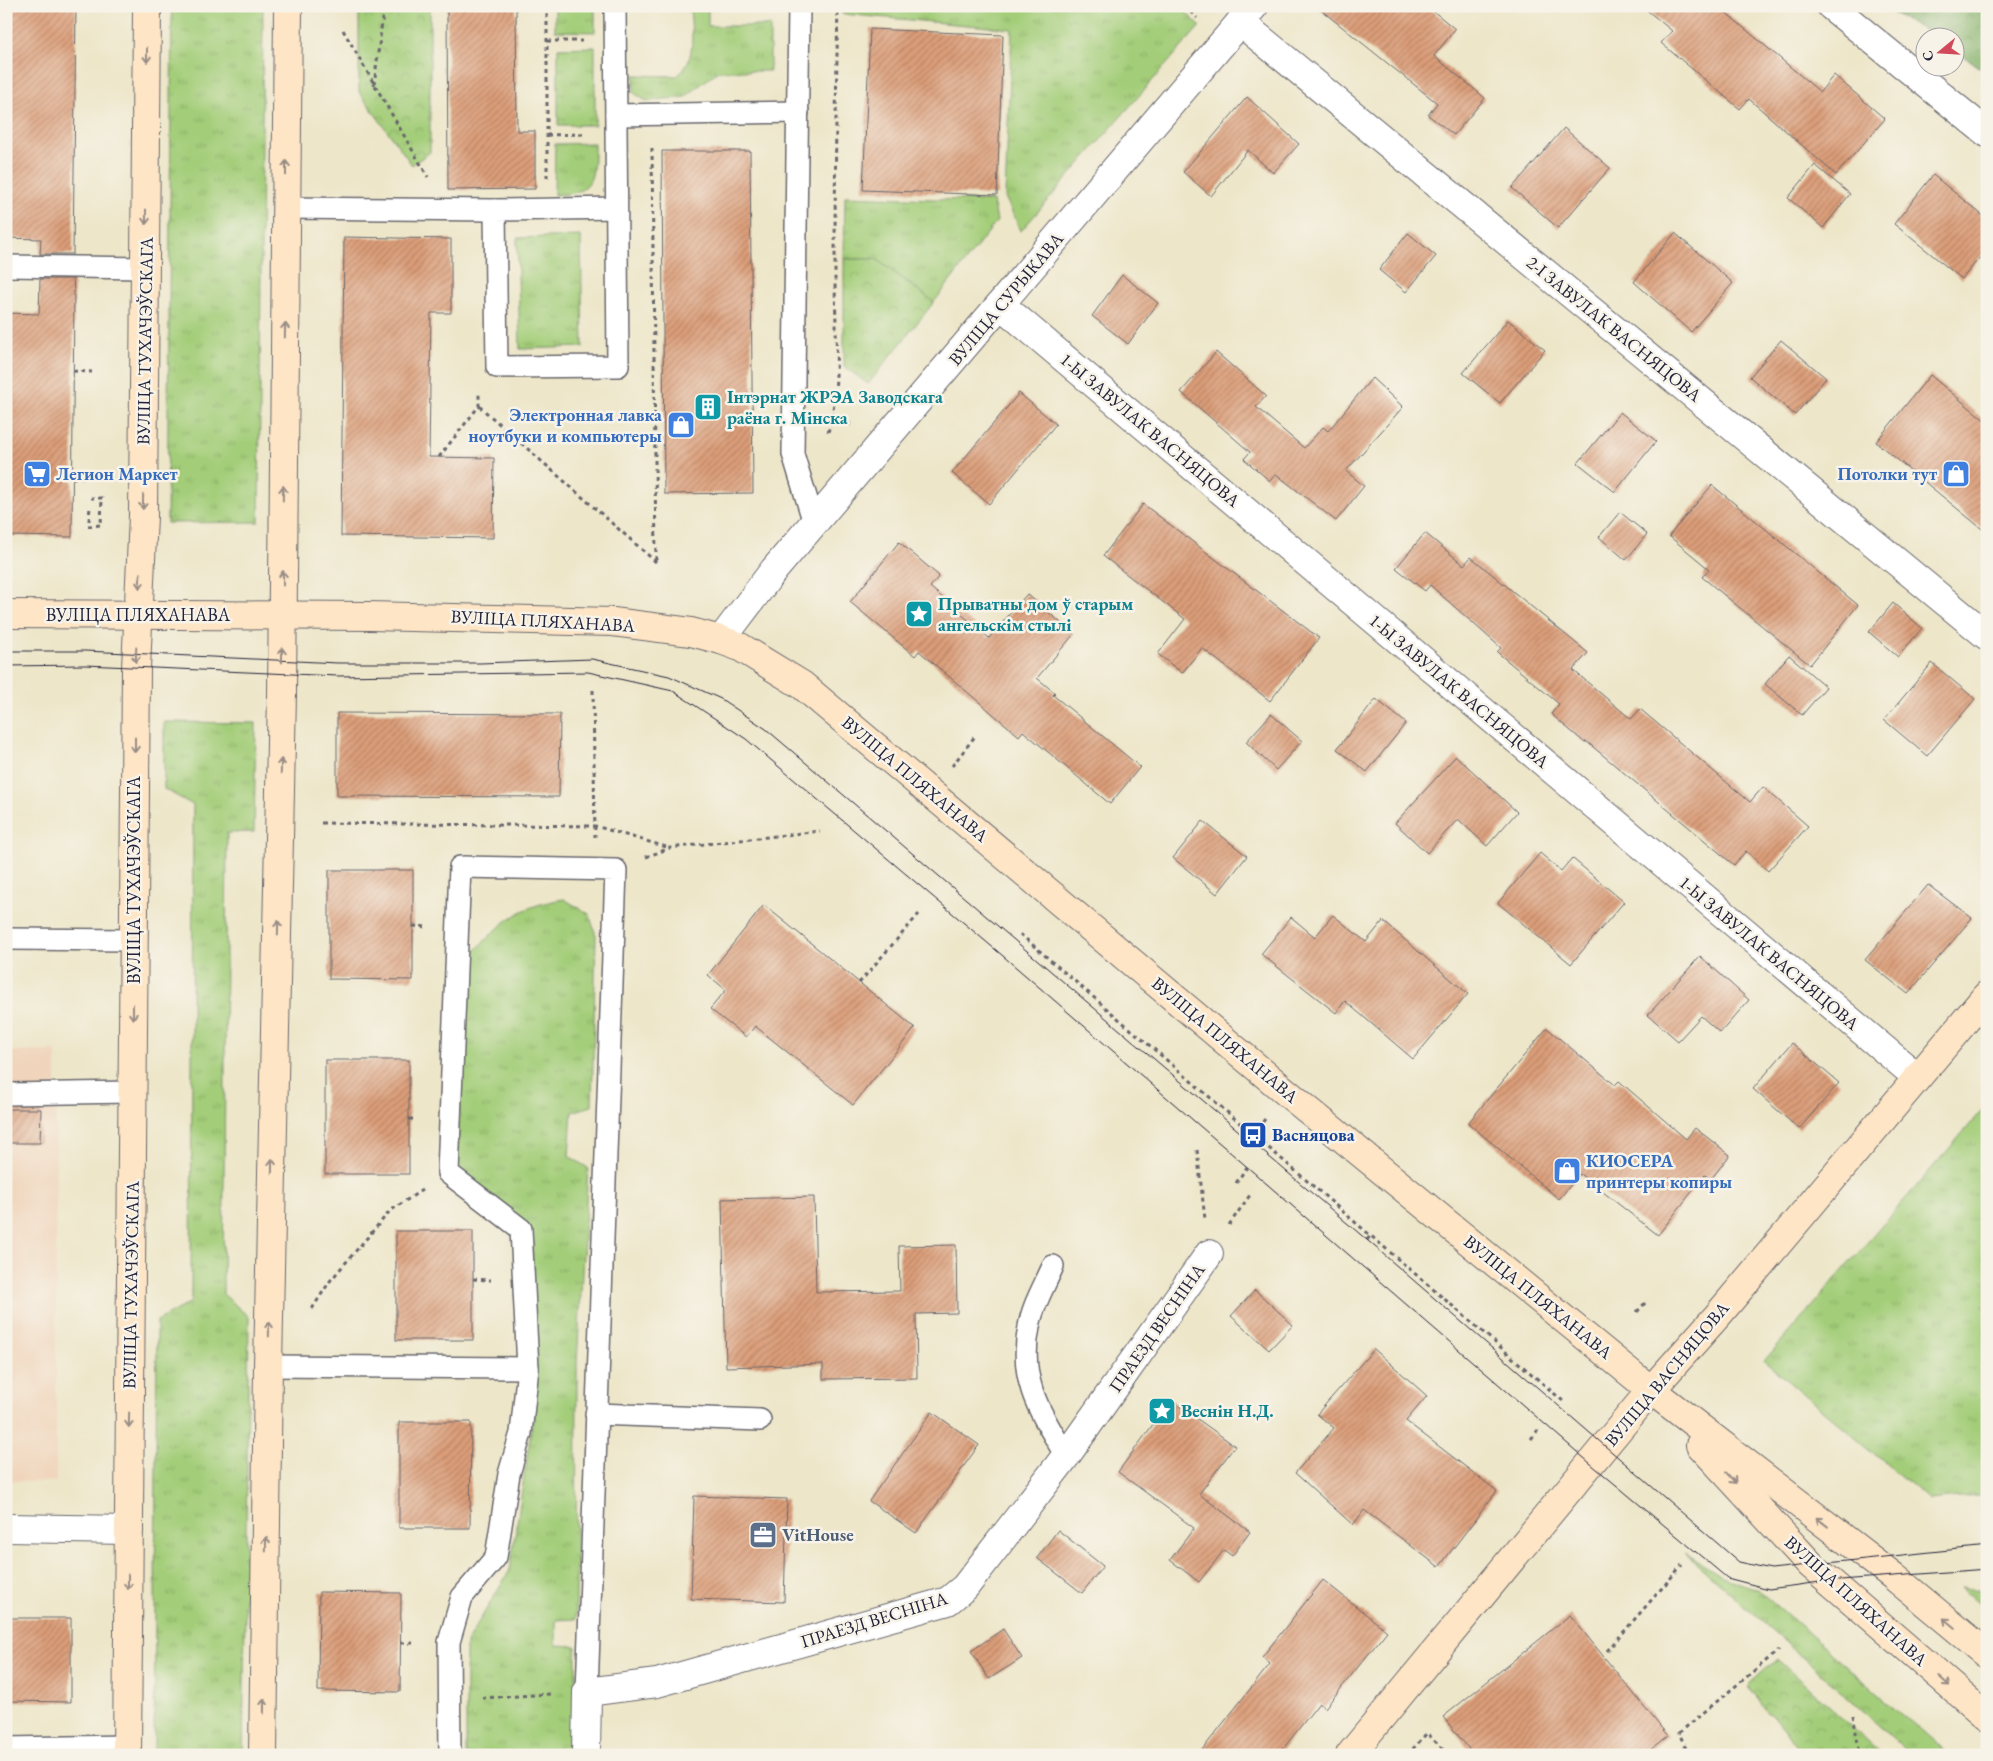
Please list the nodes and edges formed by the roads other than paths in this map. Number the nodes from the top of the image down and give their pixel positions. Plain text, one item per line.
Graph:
1 (147, 6) edge
2 (288, 6) edge
3 (615, 6) edge
4 (799, 6) edge
5 (1831, 6) edge
6 (1247, 14) edge
7 (798, 112) junction
8 (616, 115) junction
9 (1987, 133) edge
10 (286, 208) junction
11 (616, 208) junction
12 (494, 210) junction
13 (6, 266) edge
14 (146, 268) junction
15 (1001, 305) junction
16 (814, 523) junction
17 (6, 614) edge
18 (138, 615) junction
19 (282, 615) junction
20 (1987, 636) edge
21 (720, 640) junction
22 (6, 939) edge
23 (134, 940) junction
24 (1987, 995) edge
25 (1917, 1077) junction
26 (132, 1092) junction
27 (6, 1094) edge
28 (1209, 1254) road end
29 (1053, 1266) dead end
30 (268, 1366) junction
31 (528, 1368) junction
32 (1651, 1390) junction
33 (596, 1414) junction
34 (760, 1420) dead end
35 (1066, 1456) junction
36 (6, 1528) edge
37 (128, 1530) junction
38 (1987, 1654) edge
39 (587, 1692) junction
40 (1987, 1717) edge
41 (6, 1748) edge
42 (127, 1750) edge
43 (264, 1755) edge
44 (450, 1755) edge
45 (586, 1755) edge
46 (1350, 1755) edge

1 -> 14 main road, ВУЛІЦА ТУХАЧЭЎСКАГА
10 -> 2 main road
3 - 8 lane
4 - 7 lane
5 - 9 street
6 - 15 street, ВУЛІЦА СУРЫКАВА
6 - 20 street, 2-І ЗАВУЛАК ВАСНЯЦОВА
7 - 8 lane
7 - 16 lane
8 - 11 lane
10 - 12 lane
19 -> 10 main road
11 - 12 lane
11 - 12 lane
13 - 14 lane
14 -> 18 main road, ВУЛІЦА ТУХАЧЭЎСКАГА
15 - 16 street, ВУЛІЦА СУРЫКАВА
15 - 25 street, 1-Ы ЗАВУЛАК ВАСНЯЦОВА
16 - 21 street, ВУЛІЦА СУРЫКАВА
17 - 18 main road, ВУЛІЦА ПЛЯХАНАВА
18 - 19 main road, ВУЛІЦА ПЛЯХАНАВА
18 -> 23 main road, ВУЛІЦА ТУХАЧЭЎСКАГА
19 - 21 main road, ВУЛІЦА ПЛЯХАНАВА
30 -> 19 main road
21 - 32 main road, ВУЛІЦА ПЛЯХАНАВА
22 - 23 lane
23 -> 26 main road, ВУЛІЦА ТУХАЧЭЎСКАГА
24 - 25 main road, ВУЛІЦА ВАСНЯЦОВА
25 - 32 main road, ВУЛІЦА ВАСНЯЦОВА
26 - 27 lane
26 -> 37 main road, ВУЛІЦА ТУХАЧЭЎСКАГА
28 - 35 street, ПРАЕЗД ВЕСНІНА
29 - 35 lane
30 - 31 lane
43 -> 30 main road
31 - 33 lane
31 - 44 lane
38 -> 32 main road, ВУЛІЦА ПЛЯХАНАВА
32 -> 40 main road, ВУЛІЦА ПЛЯХАНАВА
32 - 46 main road, ВУЛІЦА ВАСНЯЦОВА
33 - 34 lane
33 - 39 lane
35 - 39 street, ПРАЕЗД ВЕСНІНА
36 - 37 street
37 -> 42 main road, ВУЛІЦА ТУХАЧЭЎСКАГА
39 - 45 street
41 - 42 lane

